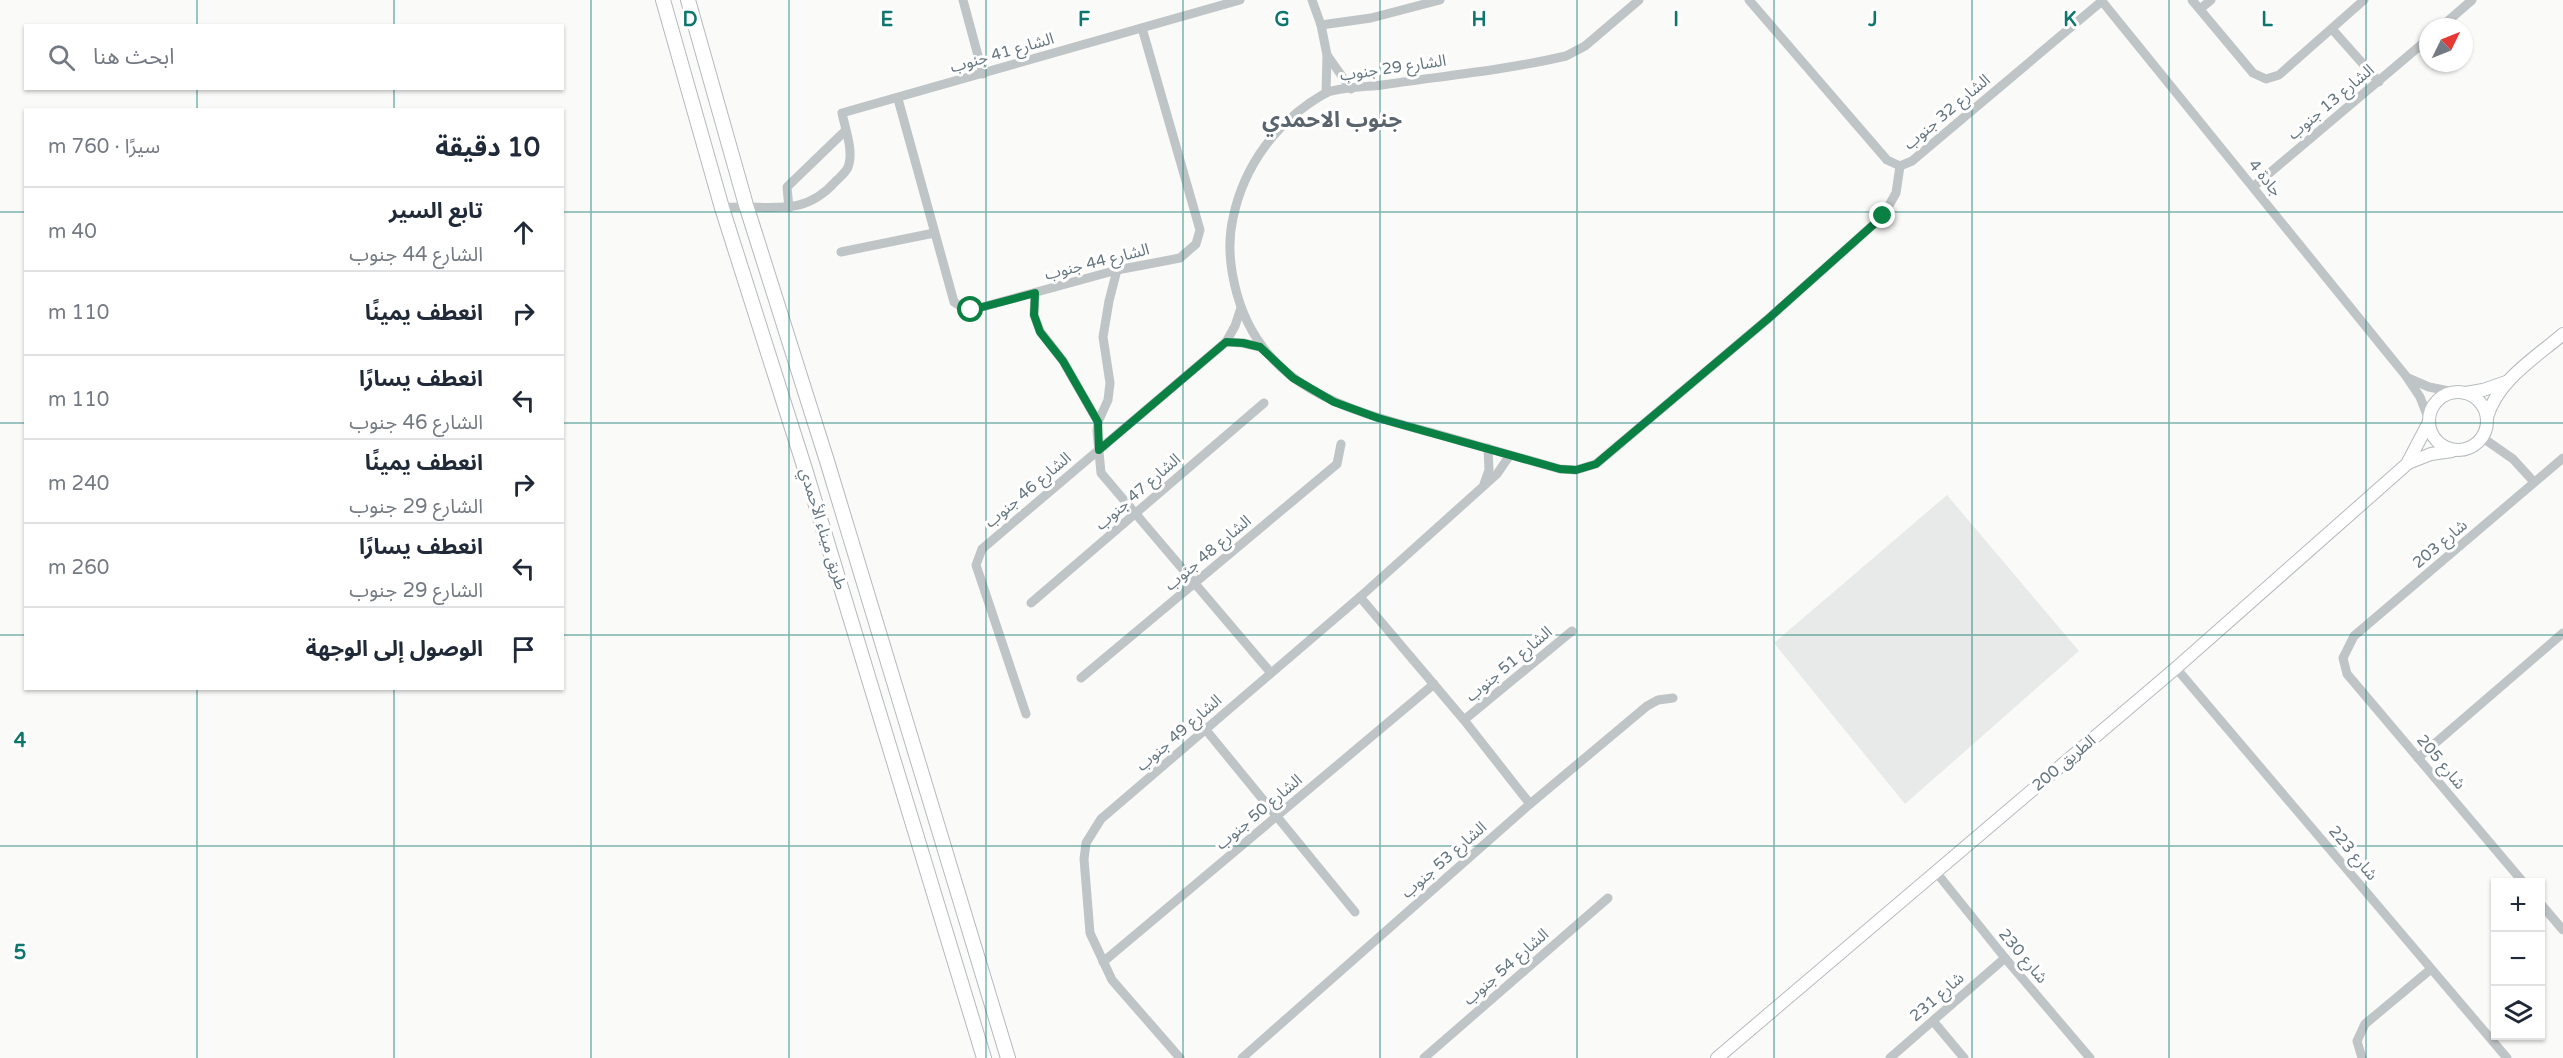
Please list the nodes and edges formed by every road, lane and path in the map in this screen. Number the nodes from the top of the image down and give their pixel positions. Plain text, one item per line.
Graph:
1 (663, 0) edge
2 (688, 0) edge
3 (963, 0) edge
4 (1240, 0) edge
5 (1312, 0) edge
6 (1440, 0) edge
7 (1639, 0) edge
8 (1749, 0) edge
9 (2192, 0) edge
10 (2211, 0) edge
11 (2364, 0) edge
12 (2472, 0) edge
13 (2101, 1) edge
14 (2200, 9) junction
15 (2451, 18) edge
16 (1321, 25) junction
17 (1142, 28) junction
18 (2332, 29) junction
19 (2419, 47) edge
20 (1327, 55) junction
21 (983, 74) junction
22 (2379, 82) junction
23 (1351, 89) junction
24 (1326, 93) junction
25 (898, 99) junction
26 (845, 131) junction
27 (1900, 166) junction
28 (2253, 187) junction
29 (746, 206) junction
30 (722, 208) junction
31 (789, 208) junction
32 (934, 233) junction
33 (841, 252) dead end
34 (1117, 270) junction
35 (1035, 293) junction
36 (1241, 308) junction
37 (2563, 334) edge
38 (1226, 342) junction
39 (1260, 347) junction
40 (2406, 376) junction
41 (2507, 382) junction
42 (2460, 392) junction
43 (1264, 403) dead end
44 (2487, 417) junction
45 (2429, 421) junction
46 (1098, 422) junction
47 (2483, 438) junction
48 (1341, 444) dead end
49 (1492, 449) junction
50 (1099, 450) junction
51 (2457, 451) junction
52 (1510, 454) junction
53 (2563, 458) edge
54 (2407, 464) junction
55 (2534, 482) junction
56 (1481, 488) junction
57 (1136, 516) junction
58 (1194, 584) junction
59 (1360, 597) junction
60 (1031, 603) dead end
61 (1572, 631) dead end
62 (2563, 633) edge
63 (2343, 658) joint
64 (2176, 668) junction
65 (1271, 673) junction
66 (1082, 678) dead end
67 (1434, 684) junction
68 (1673, 698) dead end
69 (1026, 714) dead end
70 (1464, 720) junction
71 (1206, 730) junction
72 (2418, 758) junction
73 (1530, 804) junction
74 (1276, 816) junction
75 (1936, 872) junction
76 (2520, 878) edge
77 (1608, 898) dead end
78 (2545, 908) edge
79 (1354, 912) dead end
80 (2563, 930) edge
81 (2005, 958) junction
82 (1103, 962) junction
83 (2431, 969) junction
84 (1933, 1021) junction
85 (984, 1058) edge
86 (1008, 1058) edge
87 (1180, 1058) edge
88 (1242, 1058) edge
89 (1424, 1058) edge
90 (1717, 1058) edge
91 (1890, 1058) edge
92 (1964, 1058) edge
93 (2090, 1058) edge
94 (2362, 1058) edge
95 (2507, 1058) edge

1 - 30 main road, طريق ميناء الأحمدي
2 - 29 main road, طريق ميناء الأحمدي
3 - 21 street
4 - 17 street, الشارع 41 جنوب
5 - 16 street
6 - 16 street
7 - 23 street, الشارع 29 جنوب
8 - 27 street, الشارع 32 جنوب
9 - 14 street
10 - 14 street
11 - 18 street
12 - 15 street
13 - 27 street, الشارع 32 جنوب
13 - 28 street, جادة 4
14 - 18 street
16 - 20 street
17 - 21 street, الشارع 41 جنوب
17 - 34 street, الشارع 44 جنوب
18 - 22 street
19 - 22 street, الشارع 13 جنوب
20 - 23 street
20 - 24 street
21 - 25 street, الشارع 41 جنوب
22 - 28 street, الشارع 13 جنوب
23 - 24 street, الشارع 29 جنوب
24 - 36 street, الشارع 29 جنوب
25 - 26 street, الشارع 41 جنوب
25 - 32 street, الشارع 44 جنوب
26 - 31 street
26 - 31 street
27 - 52 street, الشارع 29 جنوب
28 - 40 street, جادة 4
29 - 30 street
29 - 31 street
29 - 86 main road, طريق ميناء الأحمدي
30 - 85 main road, طريق ميناء الأحمدي
32 - 33 street
32 - 35 street, الشارع 44 جنوب
34 - 35 street, الشارع 44 جنوب
34 - 46 street
35 - 46 street
36 - 38 street, الشارع 46 جنوب
36 - 39 street, الشارع 29 جنوب
37 - 41 main road
38 - 39 street
38 - 50 street, الشارع 46 جنوب
39 - 49 street, الشارع 29 جنوب
40 - 42 street, جادة 4
40 - 45 street, جادة 4
41 - 42 main road
41 - 44 main road
42 - 44 main road
42 - 45 main road
43 - 57 street, الشارع 47 جنوب
44 - 47 main road
45 - 51 main road
45 - 54 main road, الطريق 200
46 - 50 street
47 - 51 main road
47 - 55 street
48 - 58 street, الشارع 48 جنوب
49 - 52 street, الشارع 29 جنوب
49 - 56 street
50 - 57 street
50 - 69 street, الشارع 46 جنوب
51 - 54 main road, الطريق 200
52 - 56 street, الشارع 49 جنوب
53 - 55 street, شارع 203
54 - 64 main road, الطريق 200
55 - 63 street, شارع 203
56 - 59 street, الشارع 49 جنوب
57 - 58 street
57 - 60 street, الشارع 47 جنوب
58 - 65 street
58 - 66 street, الشارع 48 جنوب
59 - 65 street, الشارع 49 جنوب
59 - 67 street
61 - 70 street, الشارع 51 جنوب
62 - 72 street
63 - 72 street, شارع 205
64 - 75 main road, الطريق 200
64 - 83 street, شارع 223
65 - 71 street, الشارع 49 جنوب
67 - 70 street
67 - 74 street, الشارع 50 جنوب
68 - 73 street, الشارع 53 جنوب
70 - 73 street
71 - 74 street
71 - 82 street, الشارع 49 جنوب
72 - 76 street, شارع 205
73 - 88 street, الشارع 53 جنوب
74 - 79 street
74 - 82 street, الشارع 50 جنوب
75 - 81 street, شارع 230
75 - 90 main road, الطريق 200
77 - 89 street, الشارع 54 جنوب
78 - 80 street
81 - 84 street, شارع 231
81 - 93 street, شارع 230
82 - 87 street, الشارع 49 جنوب
83 - 94 street
83 - 95 street, شارع 223
84 - 91 street, شارع 231
84 - 92 street

